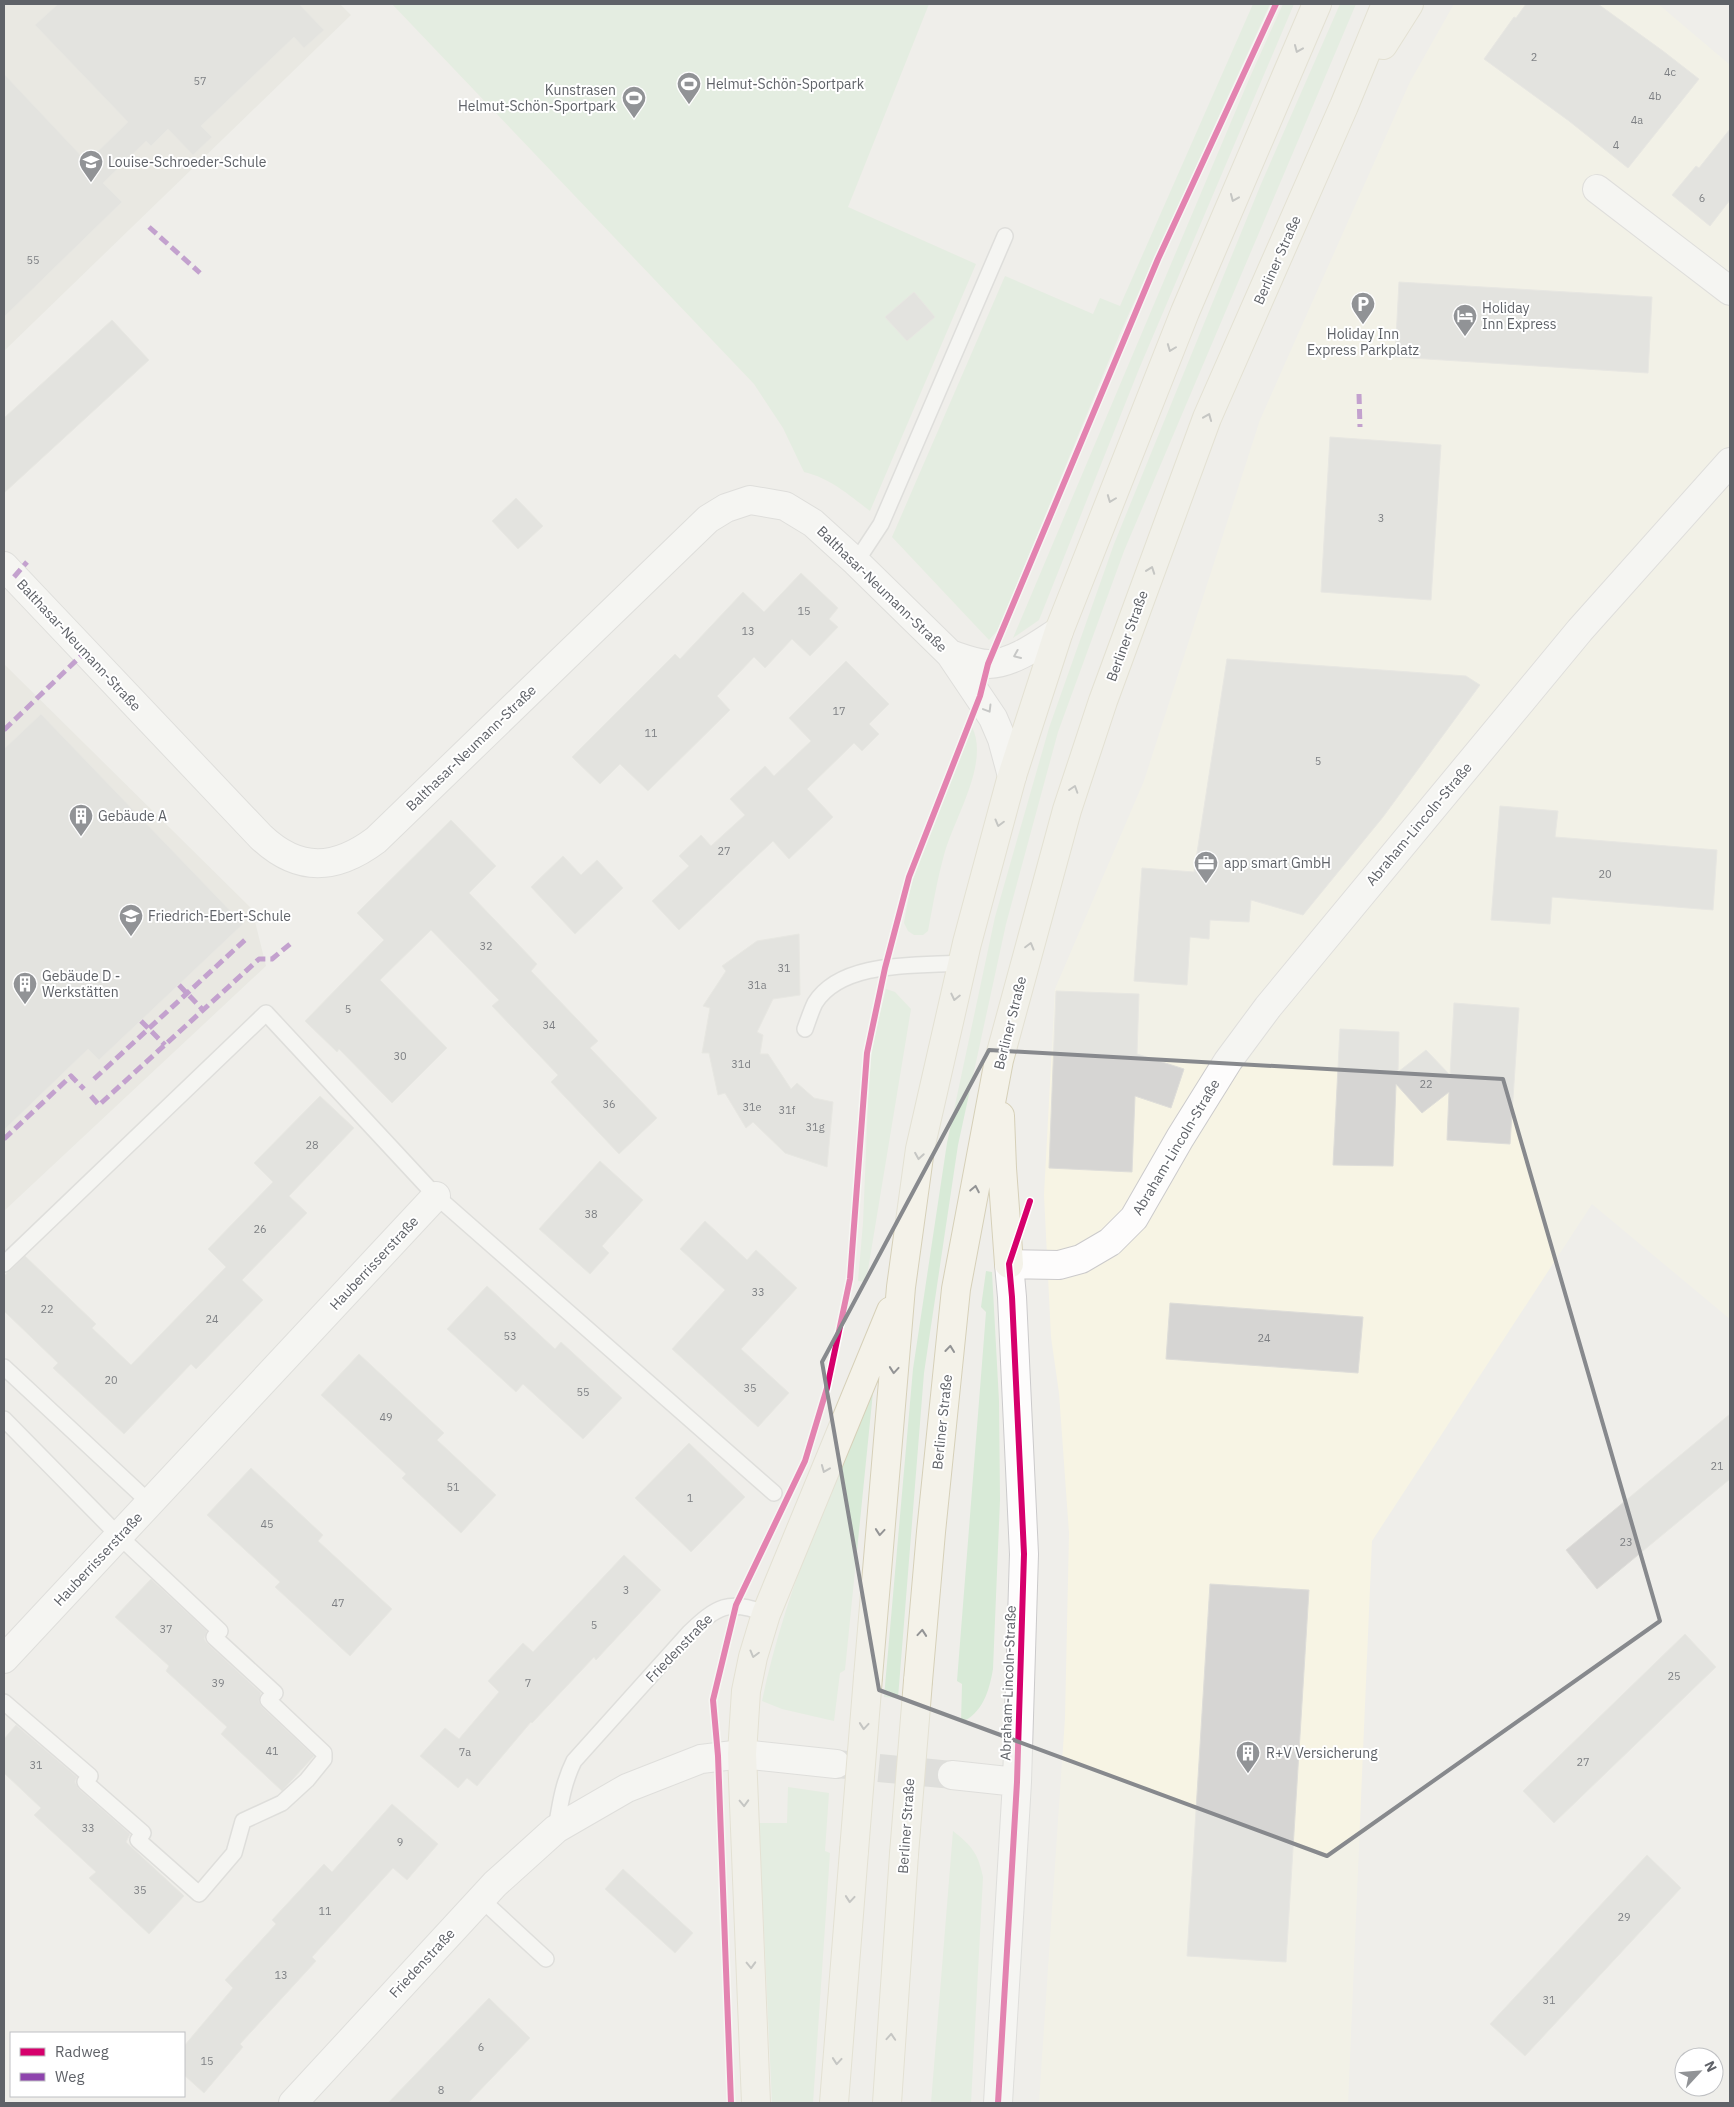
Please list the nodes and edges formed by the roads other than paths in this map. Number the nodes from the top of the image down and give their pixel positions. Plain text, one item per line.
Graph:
1 (1317, 4) edge
2 (1386, 4) edge
3 (1409, 4) edge
4 (1344, 106) junction
5 (1597, 189) dead end
6 (1005, 236) dead end
7 (1730, 292) edge
8 (1730, 462) edge
9 (856, 562) junction
10 (4, 566) edge
11 (1059, 631) junction
12 (950, 654) junction
13 (1012, 776) junction
14 (963, 963) junction
15 (805, 1029) dead end
16 (999, 1060) junction
17 (436, 1196) junction
18 (4, 1264) edge
19 (1009, 1264) junction
20 (901, 1287) junction
21 (4, 1368) edge
22 (4, 1419) edge
23 (774, 1493) dead end
24 (150, 1503) junction
25 (119, 1536) junction
26 (766, 1614) junction
27 (4, 1660) edge
28 (4, 1702) edge
29 (742, 1754) junction
30 (836, 1764) tunnel mouth
31 (952, 1775) tunnel mouth
32 (1017, 1782) junction
33 (556, 1829) junction
34 (482, 1899) junction
35 (546, 1959) dead end
36 (293, 2103) edge
37 (756, 2103) edge
38 (834, 2103) edge
39 (887, 2103) edge
40 (998, 2103) edge

1 -> 11 main road
2 - 4 main road, Berliner Straße
3 - 4 main road
16 -> 4 main road, Berliner Straße
5 - 7 street
6 - 9 lane
8 - 19 street, Abraham-Lincoln-Straße
9 - 10 street, Balthasar-Neumann-Straße
9 - 12 street, Balthasar-Neumann-Straße
11 -> 12 street, Balthasar-Neumann-Straße
11 - 13 main road
12 -> 13 street, Balthasar-Neumann-Straße
13 -> 14 main road
14 - 15 lane
14 -> 20 main road
16 - 19 main road
39 -> 16 main road, Berliner Straße, bridge
17 - 18 lane
17 - 23 lane
17 - 24 street, Hauberrisserstraße
19 - 32 street, Abraham-Lincoln-Straße
20 -> 26 main road
20 -> 38 main road, bridge
21 - 24 lane
22 - 25 lane
24 - 25 street, Hauberrisserstraße
25 - 27 street, Hauberrisserstraße
25 - 28 lane
26 -> 29 main road
26 - 33 lane, Friedenstraße
29 - 30 street, Friedenstraße
29 - 33 street, Friedenstraße
29 -> 37 main road
31 - 32 street
32 - 40 street, Abraham-Lincoln-Straße
33 - 34 street, Friedenstraße
34 - 35 lane
34 - 36 street, Friedenstraße

